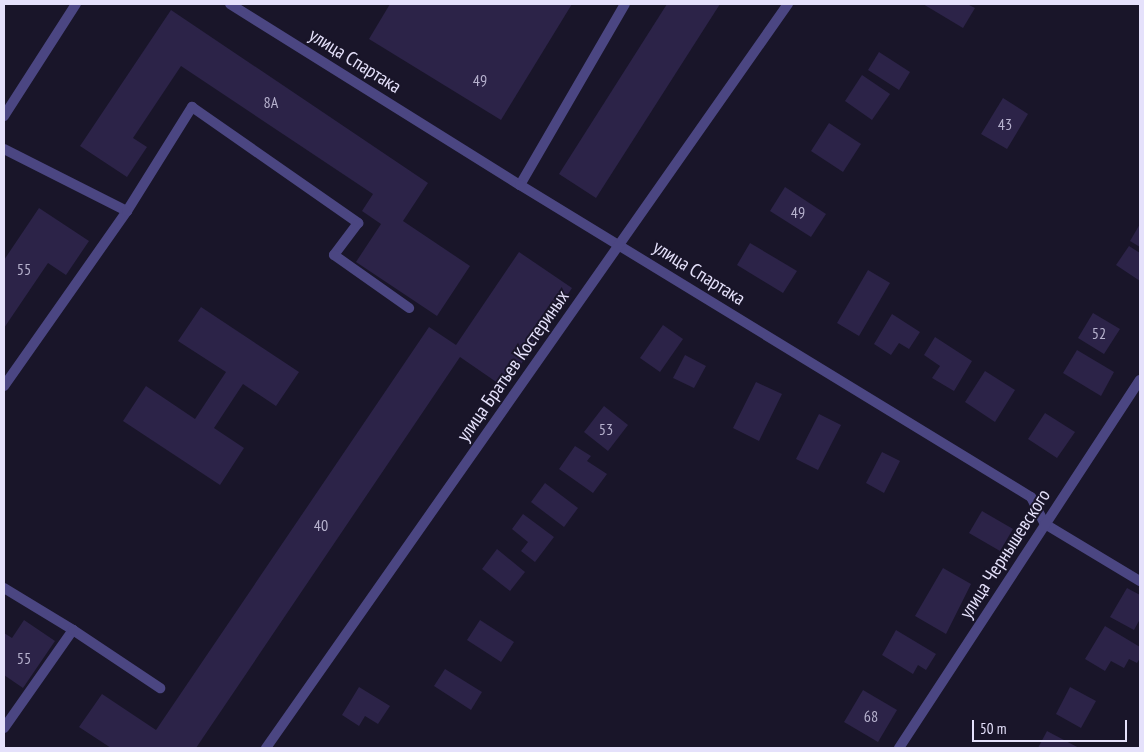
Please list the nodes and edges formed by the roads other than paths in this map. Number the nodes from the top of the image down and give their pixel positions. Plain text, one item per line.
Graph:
1 (76, 4) edge
2 (230, 4) edge
3 (625, 4) edge
4 (788, 4) edge
5 (4, 116) edge
6 (4, 149) edge
7 (520, 185) junction
8 (127, 212) junction
9 (620, 245) junction
10 (409, 308) dead end
11 (1140, 380) edge
12 (4, 386) edge
13 (1045, 524) junction
14 (1140, 581) edge
15 (4, 588) edge
16 (73, 630) junction
17 (160, 688) dead end
18 (4, 728) edge
19 (266, 748) edge
20 (899, 748) edge

1 - 5 street
2 - 7 street, улица Спартака
3 - 7 street
4 - 9 street, улица Братьев Костериных
6 - 8 street
7 - 9 street, улица Спартака
8 - 10 street
8 - 12 street
9 - 13 street, улица Спартака
9 - 19 street, улица Братьев Костериных
11 - 13 street, улица Чернышевского
13 - 14 street
13 - 20 street, улица Чернышевского
15 - 16 street
16 - 17 street
16 - 18 street

